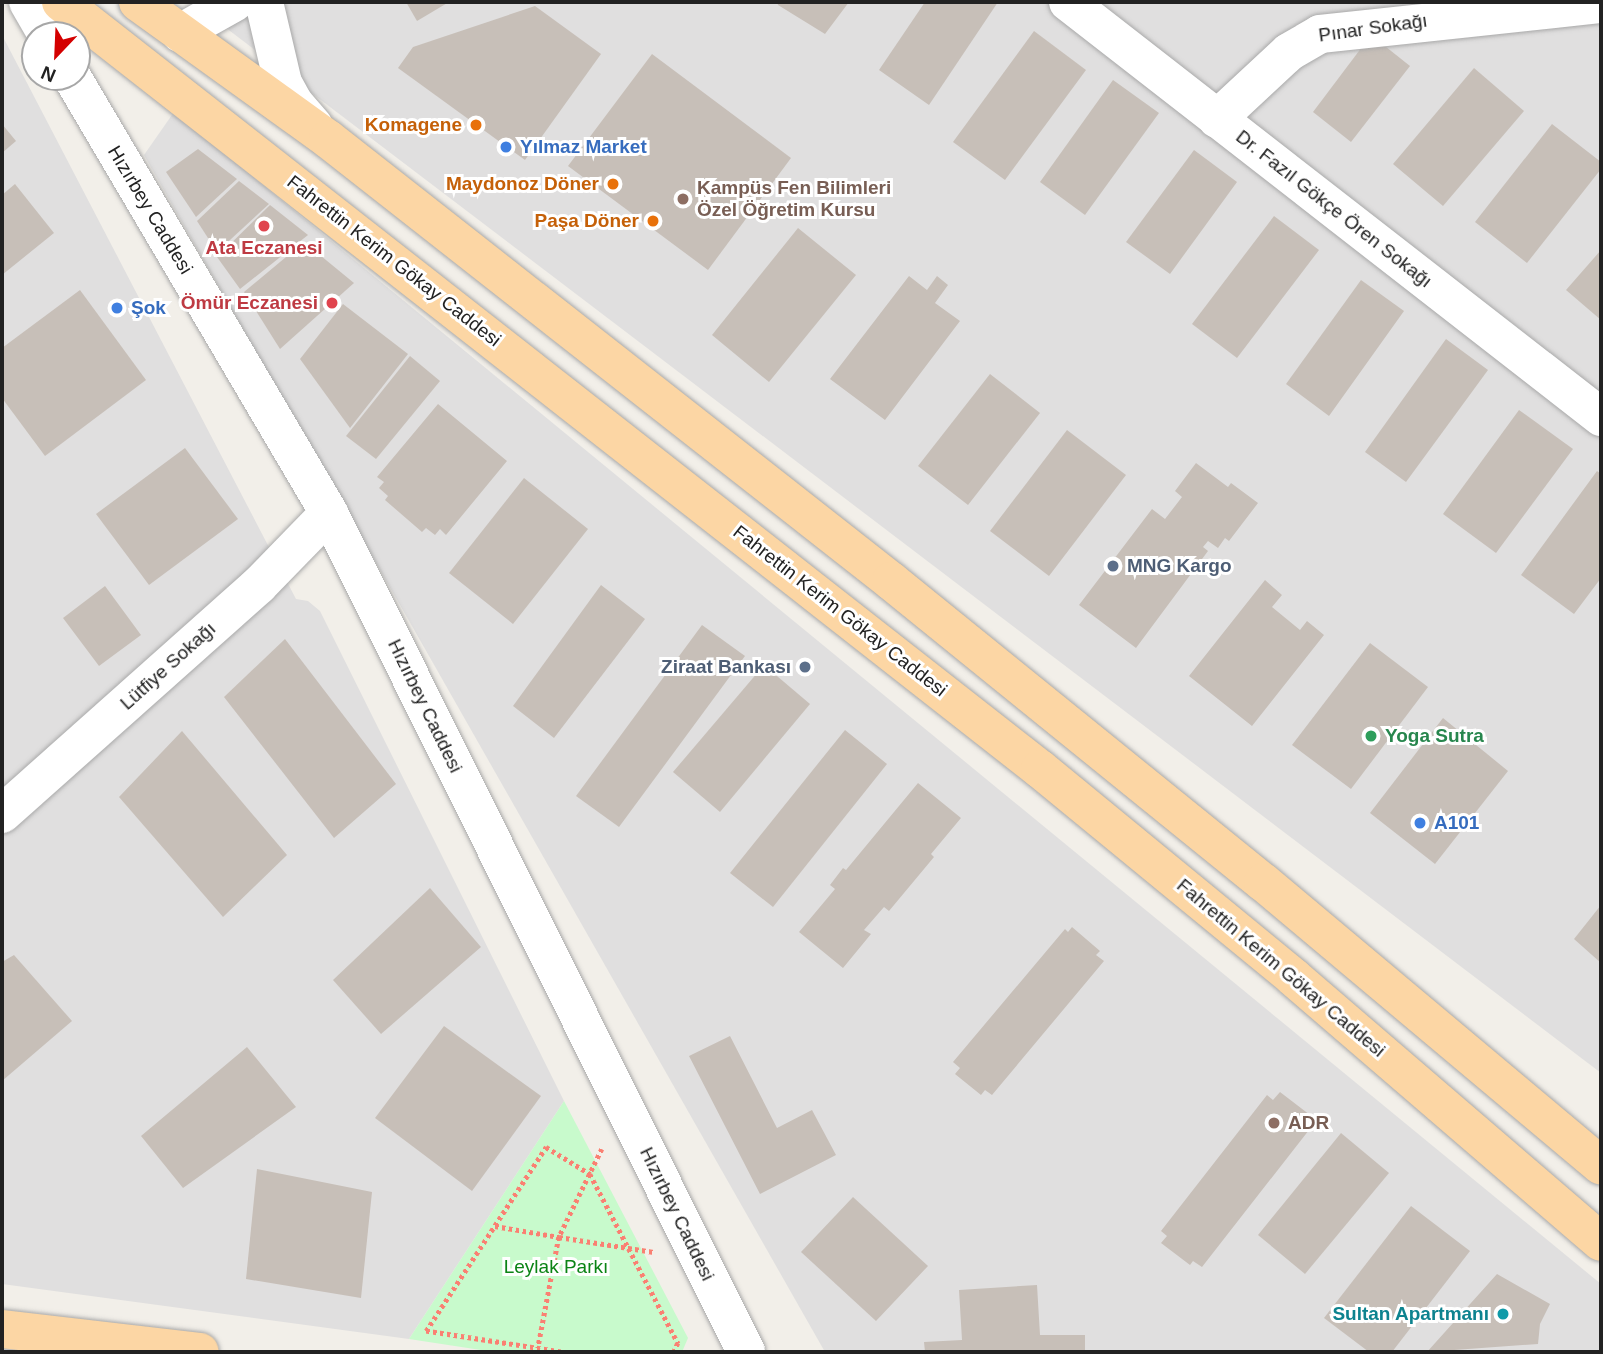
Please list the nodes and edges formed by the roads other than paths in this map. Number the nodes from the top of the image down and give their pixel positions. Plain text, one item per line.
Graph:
1 (27, 2) edge
2 (61, 2) edge
3 (138, 2) edge
4 (235, 2) edge
5 (264, 2) edge
6 (1068, 2) edge
7 (1601, 4) edge
8 (39, 21) edge
9 (180, 33) junction
10 (80, 91) edge
11 (1217, 119) junction
12 (328, 139) junction
13 (1601, 416) edge
14 (329, 513) junction
15 (2, 814) edge
16 (1598, 1160) edge
17 (1601, 1242) edge
18 (2, 1329) edge
19 (200, 1352) edge
20 (746, 1352) edge

1 - 8 street
2 - 17 main road, Fahrettin Kerim Gökay Caddesi
3 - 9 main road
4 - 9 street
5 - 12 street
6 - 11 street, Dr. Fazıl Gökçe Ören Sokağı
7 - 11 street, Pınar Sokağı
9 - 12 main road
10 - 14 street, Hızırbey Caddesi
11 - 13 street, Dr. Fazıl Gökçe Ören Sokağı
12 - 16 main road
14 - 15 street, Lütfiye Sokağı
14 - 20 street, Hızırbey Caddesi
18 - 19 main road

